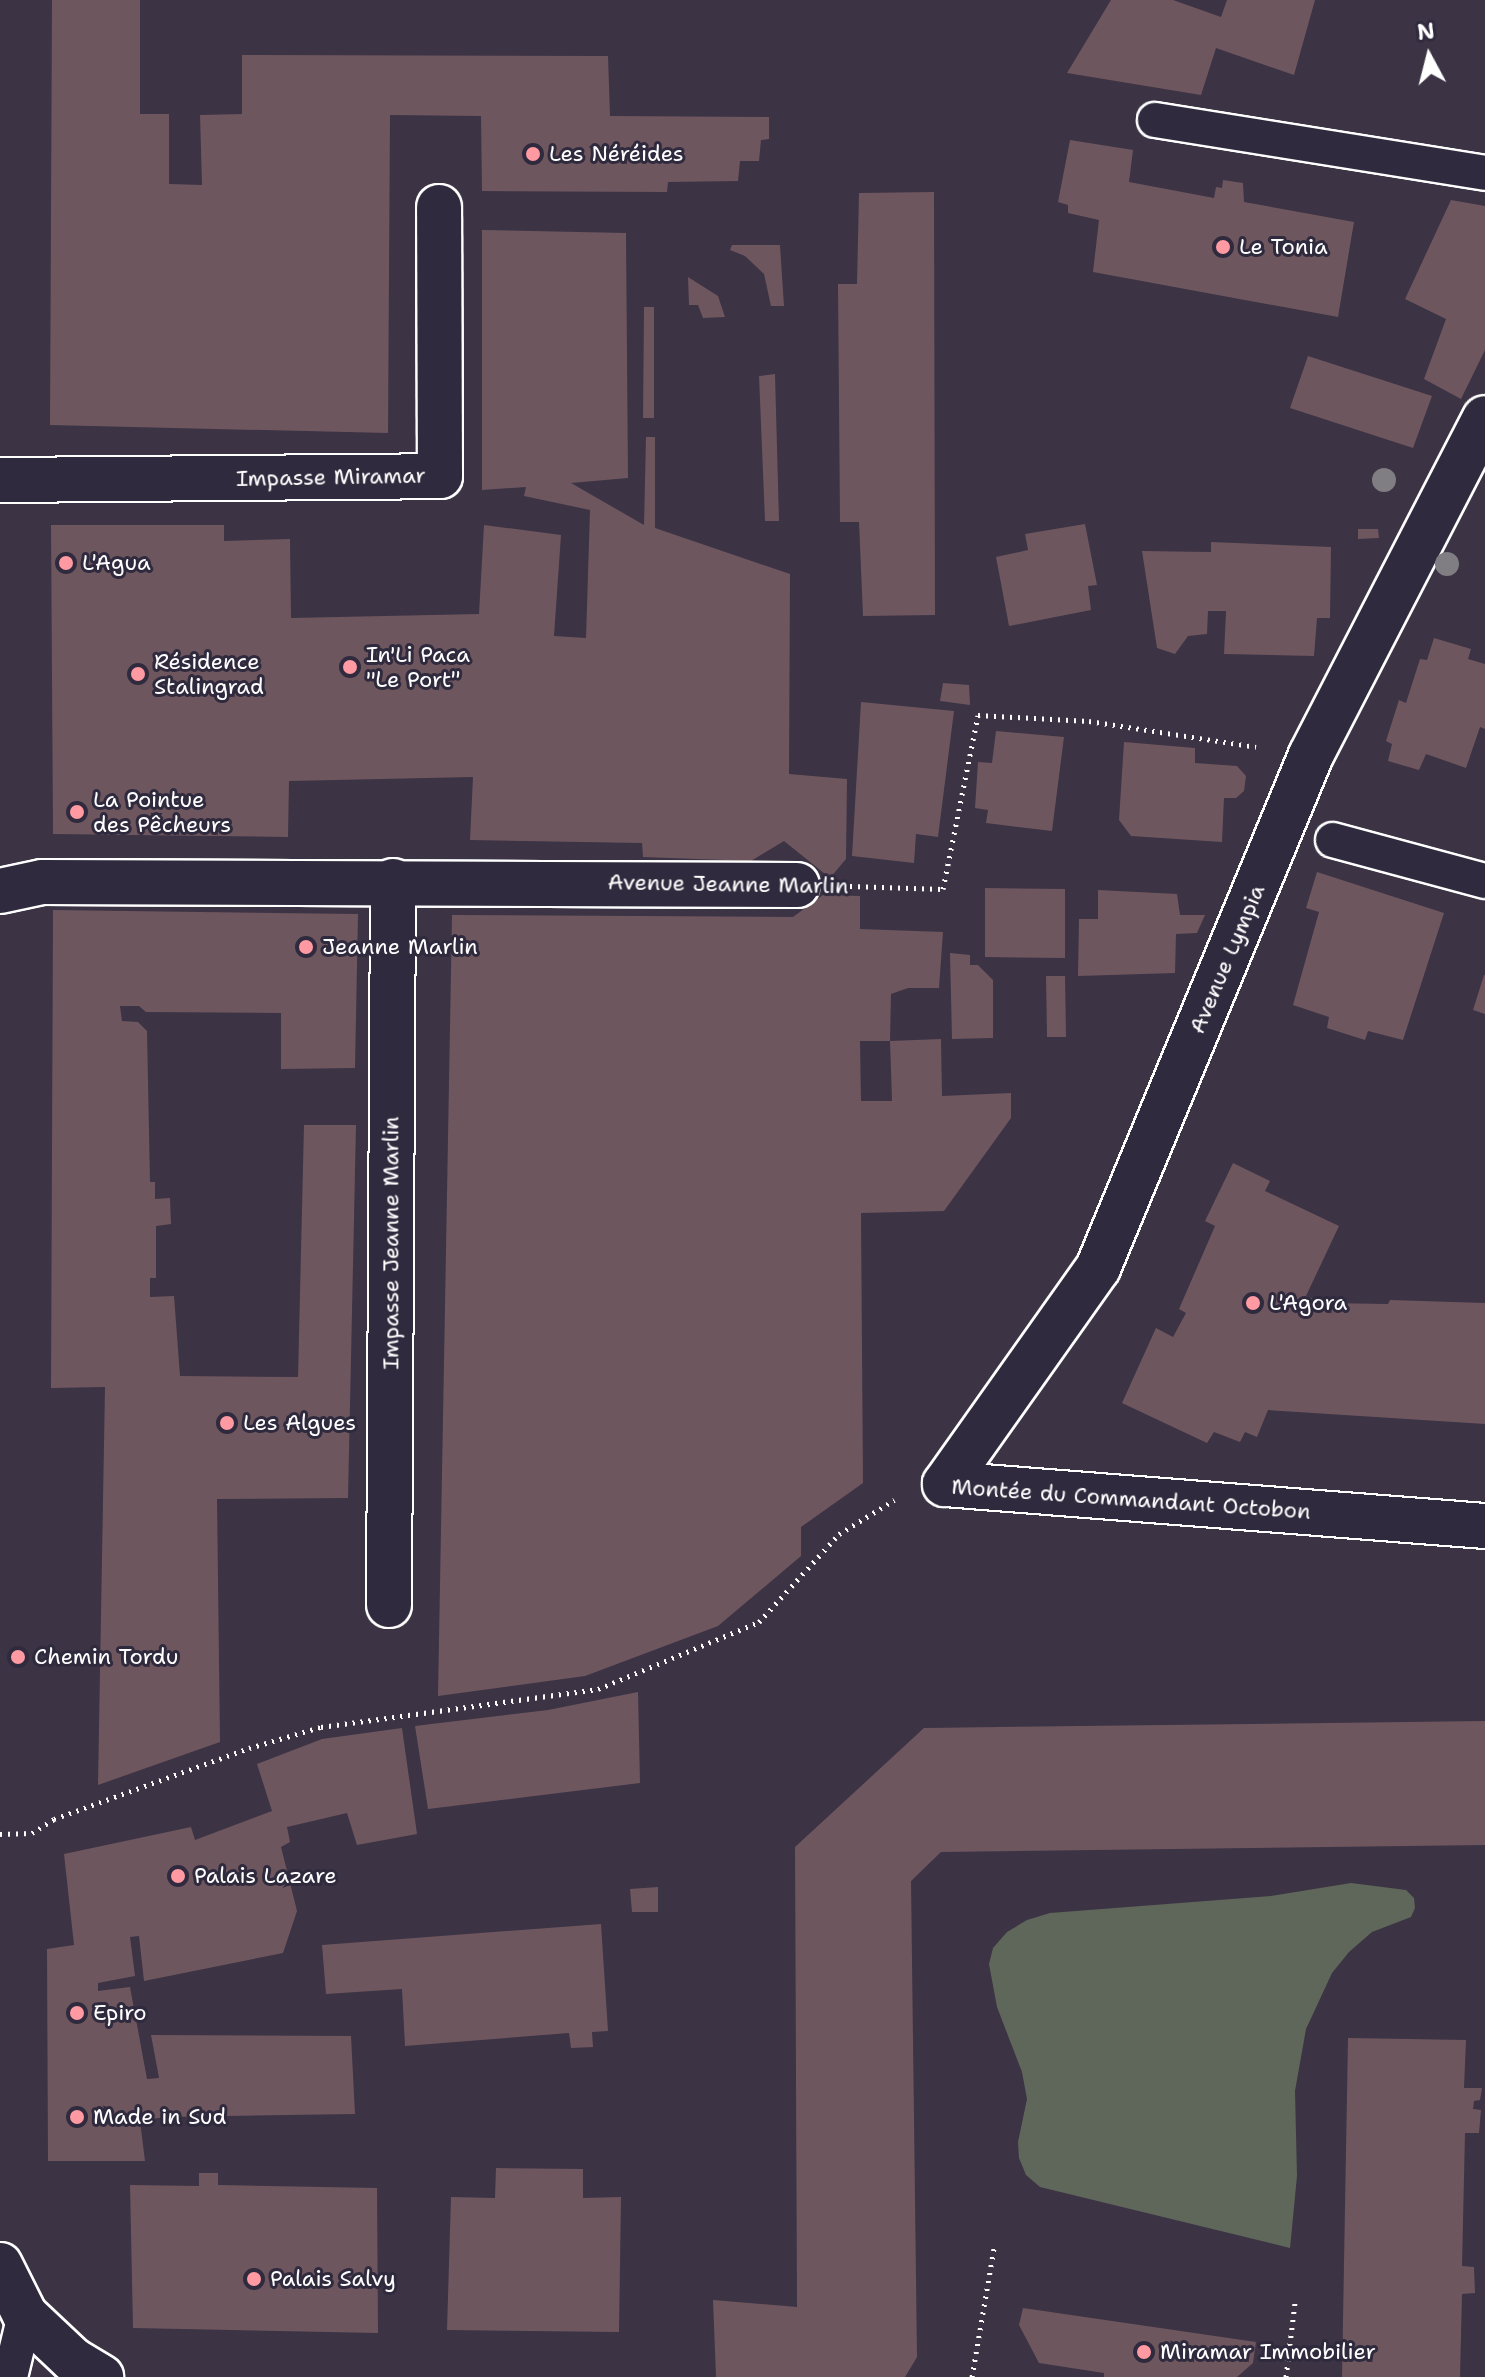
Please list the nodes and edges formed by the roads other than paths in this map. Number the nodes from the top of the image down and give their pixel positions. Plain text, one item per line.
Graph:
1 (1155, 120) dead end
2 (1485, 173) edge
3 (439, 207) dead end
4 (1485, 418) edge
5 (0, 480) edge
6 (1333, 840) dead end
7 (393, 881) junction
8 (1485, 881) edge
9 (797, 885) road end
10 (0, 891) edge
11 (945, 1484) joint
12 (1485, 1526) edge
13 (389, 1605) dead end
14 (0, 2265) edge
15 (25, 2315) junction
16 (10, 2377) edge
17 (101, 2377) edge

1 - 2 lane
3 - 5 street, Impasse Miramar
4 - 11 street, Avenue Lympia
6 - 8 lane
7 - 9 street, Avenue Jeanne Marlin
7 - 10 street, Avenue Jeanne Marlin
7 - 13 street, Impasse Jeanne Marlin
11 - 12 street, Montée du Commandant Octobon
14 - 15 street
15 - 16 lane
15 - 17 street

